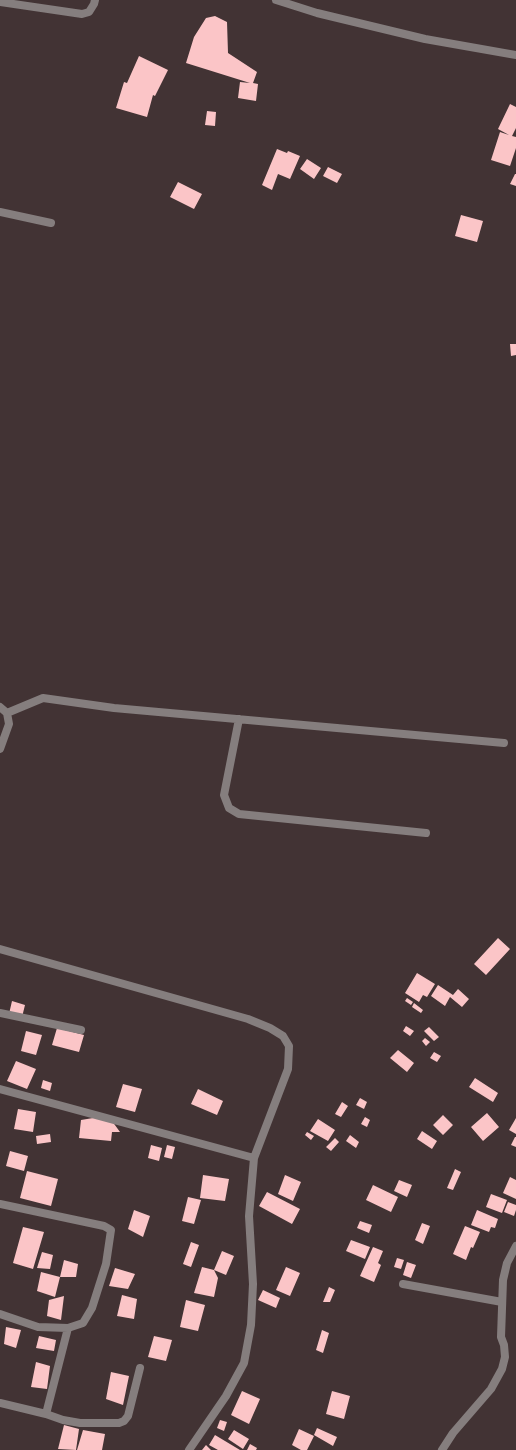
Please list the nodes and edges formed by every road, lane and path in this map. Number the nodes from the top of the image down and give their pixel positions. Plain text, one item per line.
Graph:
1 (95, 0) edge
2 (276, 0) edge
3 (0, 2) edge
4 (516, 55) edge
5 (0, 212) edge
6 (51, 223) dead end
7 (0, 707) edge
8 (7, 714) junction
9 (239, 719) junction
10 (504, 743) dead end
11 (0, 749) edge
12 (426, 833) dead end
13 (0, 949) edge
14 (0, 1013) edge
15 (81, 1030) dead end
16 (0, 1089) edge
17 (254, 1158) junction
18 (0, 1204) edge
19 (516, 1246) edge
20 (403, 1284) dead end
21 (502, 1302) junction
22 (0, 1314) edge
23 (68, 1328) junction
24 (140, 1368) dead end
25 (0, 1403) edge
26 (46, 1414) junction
27 (189, 1450) edge
28 (442, 1450) edge

1 - 3 street
2 - 4 street
5 - 6 street
7 - 8 street
8 - 9 street
8 - 11 street
9 - 10 street
9 - 12 street
13 - 17 street
14 - 15 street
16 - 17 street
17 - 27 street
18 - 23 street
19 - 21 street
20 - 21 street
21 - 28 street
22 - 23 street
23 - 26 street
24 - 26 street
25 - 26 street

